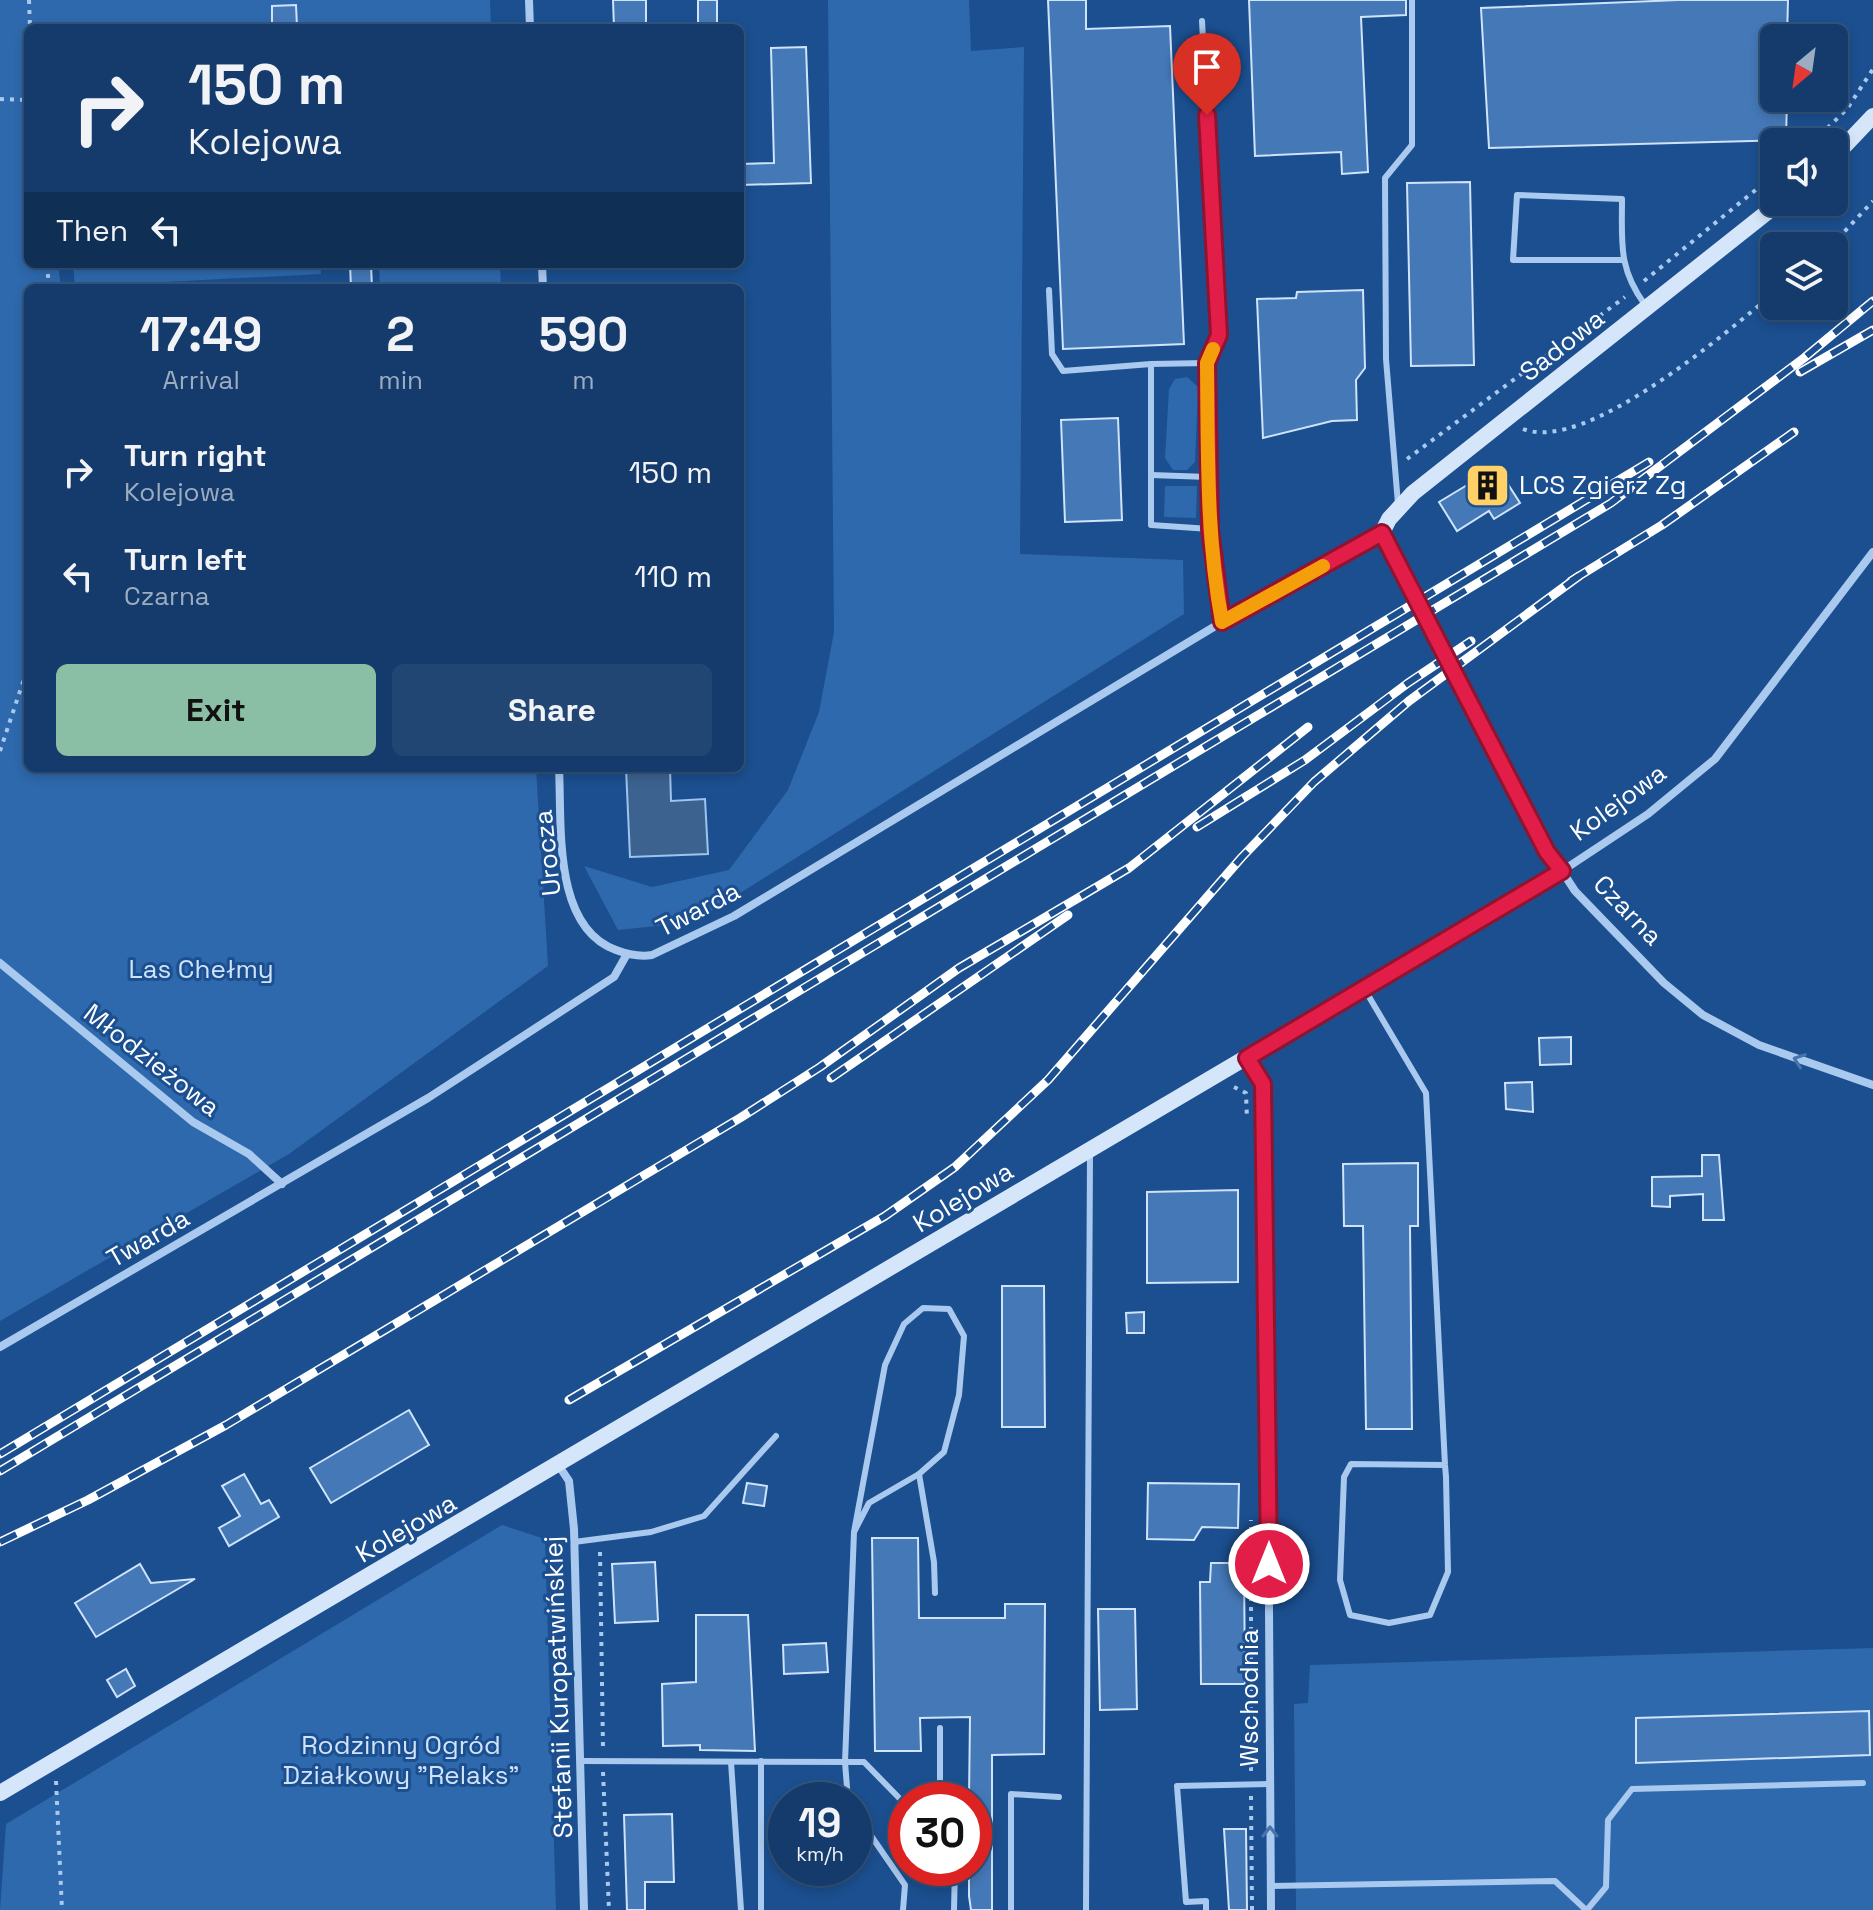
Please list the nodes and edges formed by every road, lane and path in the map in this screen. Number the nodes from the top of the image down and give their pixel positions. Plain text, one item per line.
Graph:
1 (29, 0) edge
2 (529, 0) edge
3 (1412, 0) edge
4 (1202, 21) dead end
5 (30, 24) edge
6 (530, 24) edge
7 (1873, 69) edge
8 (0, 99) edge
9 (24, 100) edge
10 (1873, 116) edge
11 (1827, 128) edge
12 (1848, 142) edge
13 (1760, 186) edge
14 (1873, 201) edge
15 (1762, 216) edge
16 (1844, 232) edge
17 (1622, 260) junction
18 (1049, 290) dead end
19 (1634, 290) junction
20 (1760, 304) edge
21 (1647, 308) junction
22 (1207, 363) junction
23 (1151, 364) junction
24 (1503, 421) junction
25 (1395, 468) junction
26 (1151, 475) junction
27 (1208, 477) junction
28 (1398, 507) junction
29 (1210, 529) junction
30 (1382, 533) junction
31 (1873, 552) edge
32 (1222, 622) junction
33 (24, 679) edge
34 (0, 751) edge
35 (559, 772) edge
36 (1562, 871) junction
37 (627, 954) junction
38 (0, 963) edge
39 (1363, 987) junction
40 (1247, 1058) junction
41 (1873, 1085) edge
42 (1090, 1150) junction
43 (282, 1184) junction
44 (0, 1347) edge
45 (776, 1436) dead end
46 (1445, 1465) junction
47 (559, 1466) junction
48 (919, 1474) junction
49 (860, 1498) junction
50 (869, 1503) junction
51 (854, 1532) junction
52 (599, 1539) junction
53 (574, 1542) junction
54 (935, 1593) dead end
55 (940, 1728) dead end
56 (55, 1760) junction
57 (579, 1761) junction
58 (603, 1761) junction
59 (761, 1761) junction
60 (731, 1762) junction
61 (845, 1762) junction
62 (847, 1782) edge
63 (940, 1782) edge
64 (1863, 1783) dead end
65 (1270, 1784) junction
66 (888, 1787) edge
67 (0, 1793) edge
68 (1059, 1797) dead end
69 (872, 1837) edge
70 (955, 1886) edge
71 (1271, 1886) junction
72 (62, 1910) edge
73 (584, 1910) edge
74 (609, 1910) edge
75 (741, 1910) edge
76 (761, 1910) edge
77 (903, 1910) edge
78 (954, 1910) edge
79 (1011, 1910) edge
80 (1086, 1910) edge
81 (1206, 1910) edge
82 (1271, 1910) edge
83 (1586, 1910) edge

1 - 5 path
2 - 6 street
3 - 25 lane
4 - 22 lane
7 - 11 path
8 - 9 path
10 - 12 street
13 - 19 path
14 - 16 path
15 - 21 street, Sadowa
17 - 17 lane
17 - 19 lane
18 - 23 lane
19 - 21 lane
19 - 25 path
20 - 24 path
21 - 24 street, Sadowa
22 - 23 lane
22 - 27 lane
23 - 26 lane
24 - 28 street, Sadowa
25 - 28 lane
26 - 27 lane
26 - 29 lane
27 - 29 lane
28 - 30 street, Sadowa
29 - 32 lane
30 - 32 street, Twarda
30 - 36 street, Czarna
31 - 36 street, Kolejowa
32 - 37 street, Twarda
33 - 34 path
35 - 37 street, Urocza
36 - 39 street, Kolejowa
41 -> 36 street, Czarna
37 - 43 street, Twarda
38 - 43 street, Młodzieżowa
39 - 40 street, Kolejowa
39 - 46 lane
40 - 42 street, Kolejowa
40 - 65 street, Wschodnia
42 - 47 street, Kolejowa
42 - 80 lane
43 - 44 street, Twarda
45 - 52 lane
46 - 46 lane
47 - 53 street, Stefanii Kuropatwińskiej
47 - 56 street, Kolejowa
48 - 49 lane
48 - 50 lane
48 - 54 lane
49 - 50 lane
49 - 51 lane
50 - 51 lane
51 - 61 lane
52 - 53 lane
52 - 58 path
53 - 57 street, Stefanii Kuropatwińskiej
55 - 63 lane
56 - 67 street, Kolejowa
56 - 72 path
57 - 58 lane
57 - 73 street, Stefanii Kuropatwińskiej
58 - 60 lane
58 - 74 path
59 - 60 lane
59 - 61 lane
59 - 76 lane
60 - 75 lane
61 - 62 lane
61 - 66 lane
64 - 83 lane
71 -> 65 street, Wschodnia
65 - 81 lane
68 - 79 lane
69 - 77 lane
70 - 78 lane
71 - 82 street, Wschodnia
71 - 83 lane

